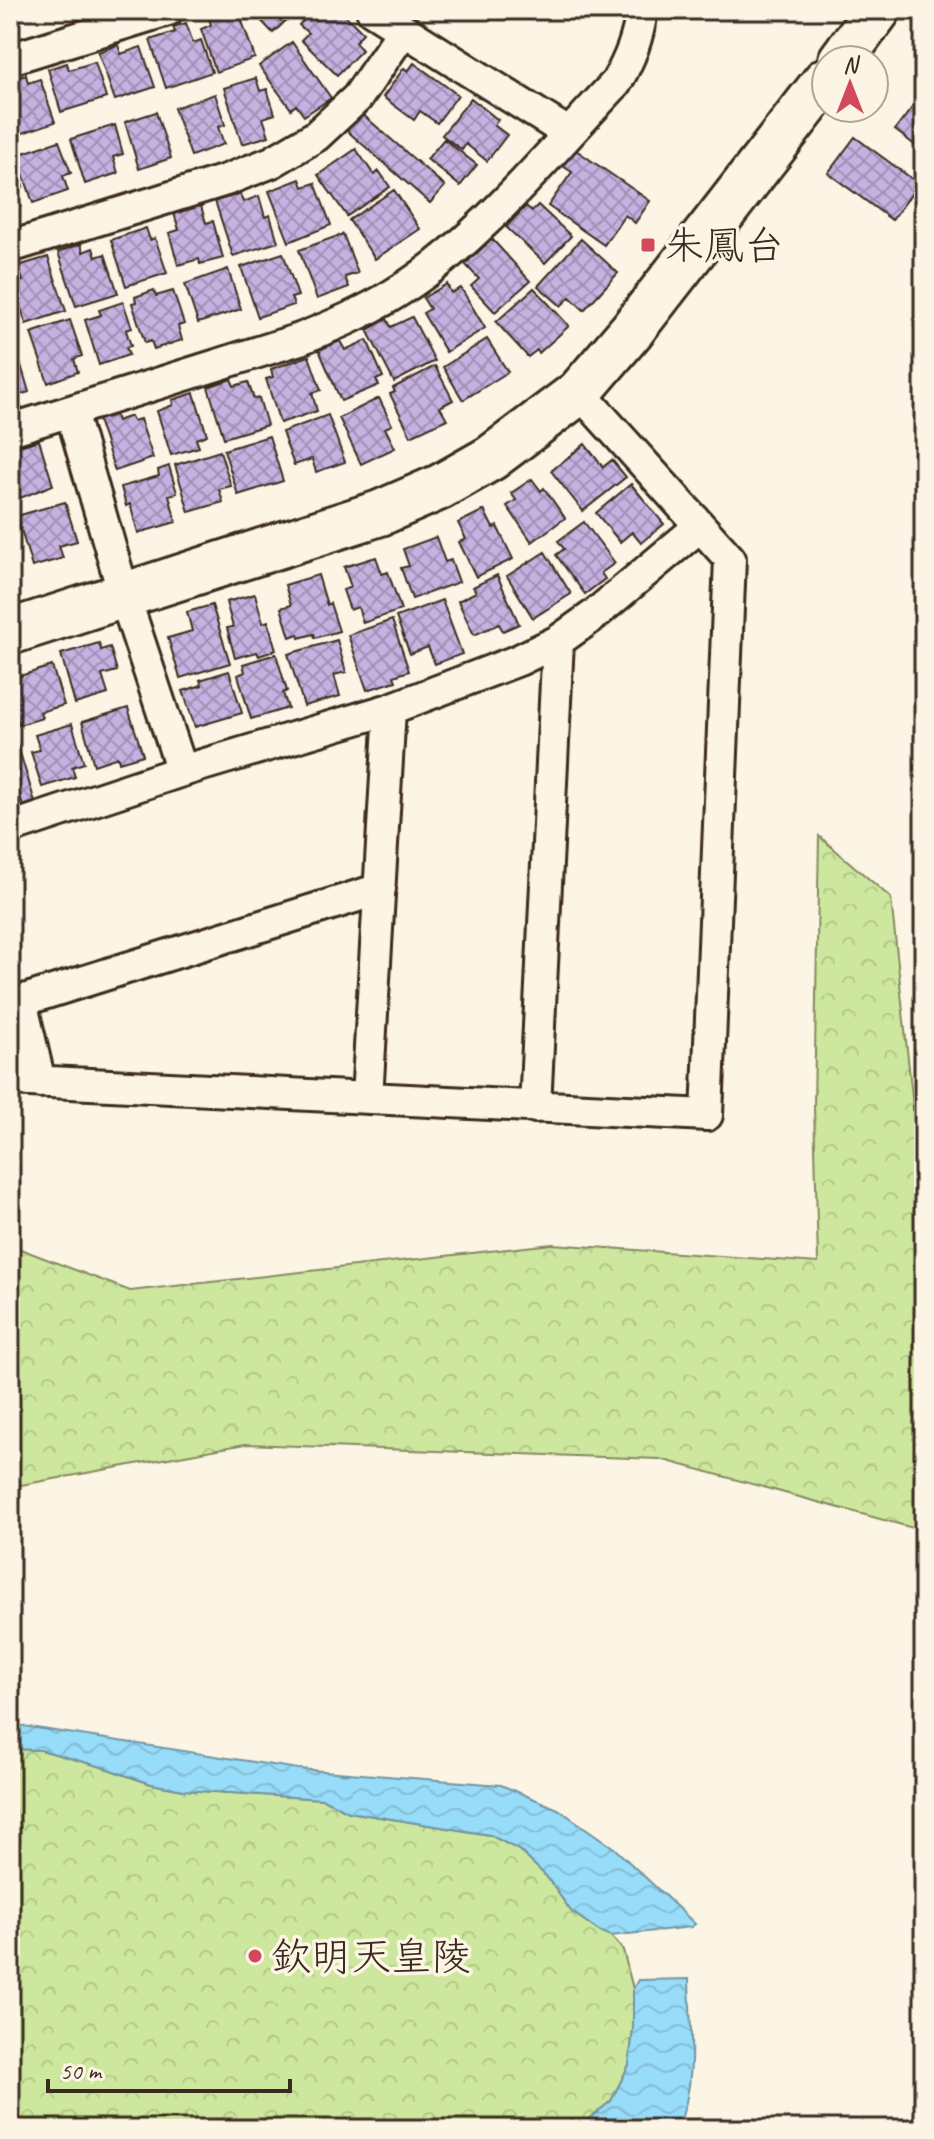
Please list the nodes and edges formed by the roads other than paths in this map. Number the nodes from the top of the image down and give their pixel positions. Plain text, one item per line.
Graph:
1 (168, 10) edge
2 (372, 10) edge
3 (642, 10) edge
4 (878, 10) edge
5 (404, 30) junction
6 (853, 44) edge
7 (10, 59) edge
8 (810, 101) edge
9 (568, 133) junction
10 (10, 247) edge
11 (579, 392) junction
12 (71, 412) junction
13 (10, 430) edge
14 (700, 526) junction
15 (124, 595) junction
16 (10, 632) edge
17 (558, 641) junction
18 (390, 709) junction
19 (182, 771) junction
20 (10, 828) edge
21 (380, 889) junction
22 (10, 1080) edge
23 (40, 1082) junction
24 (367, 1098) junction
25 (535, 1107) junction

1 - 7 street
2 - 5 street
3 - 9 street
4 - 6 street
5 - 9 street
5 - 10 street
8 - 11 street
9 - 12 street
11 - 14 street
11 - 15 street
12 - 13 street
12 - 15 street
14 - 17 street
14 - 25 street
15 - 16 street
15 - 19 street
17 - 18 street
17 - 25 street
18 - 19 street
18 - 21 street
19 - 20 street
21 - 23 street
21 - 24 street
22 - 23 street
23 - 24 street
24 - 25 street

